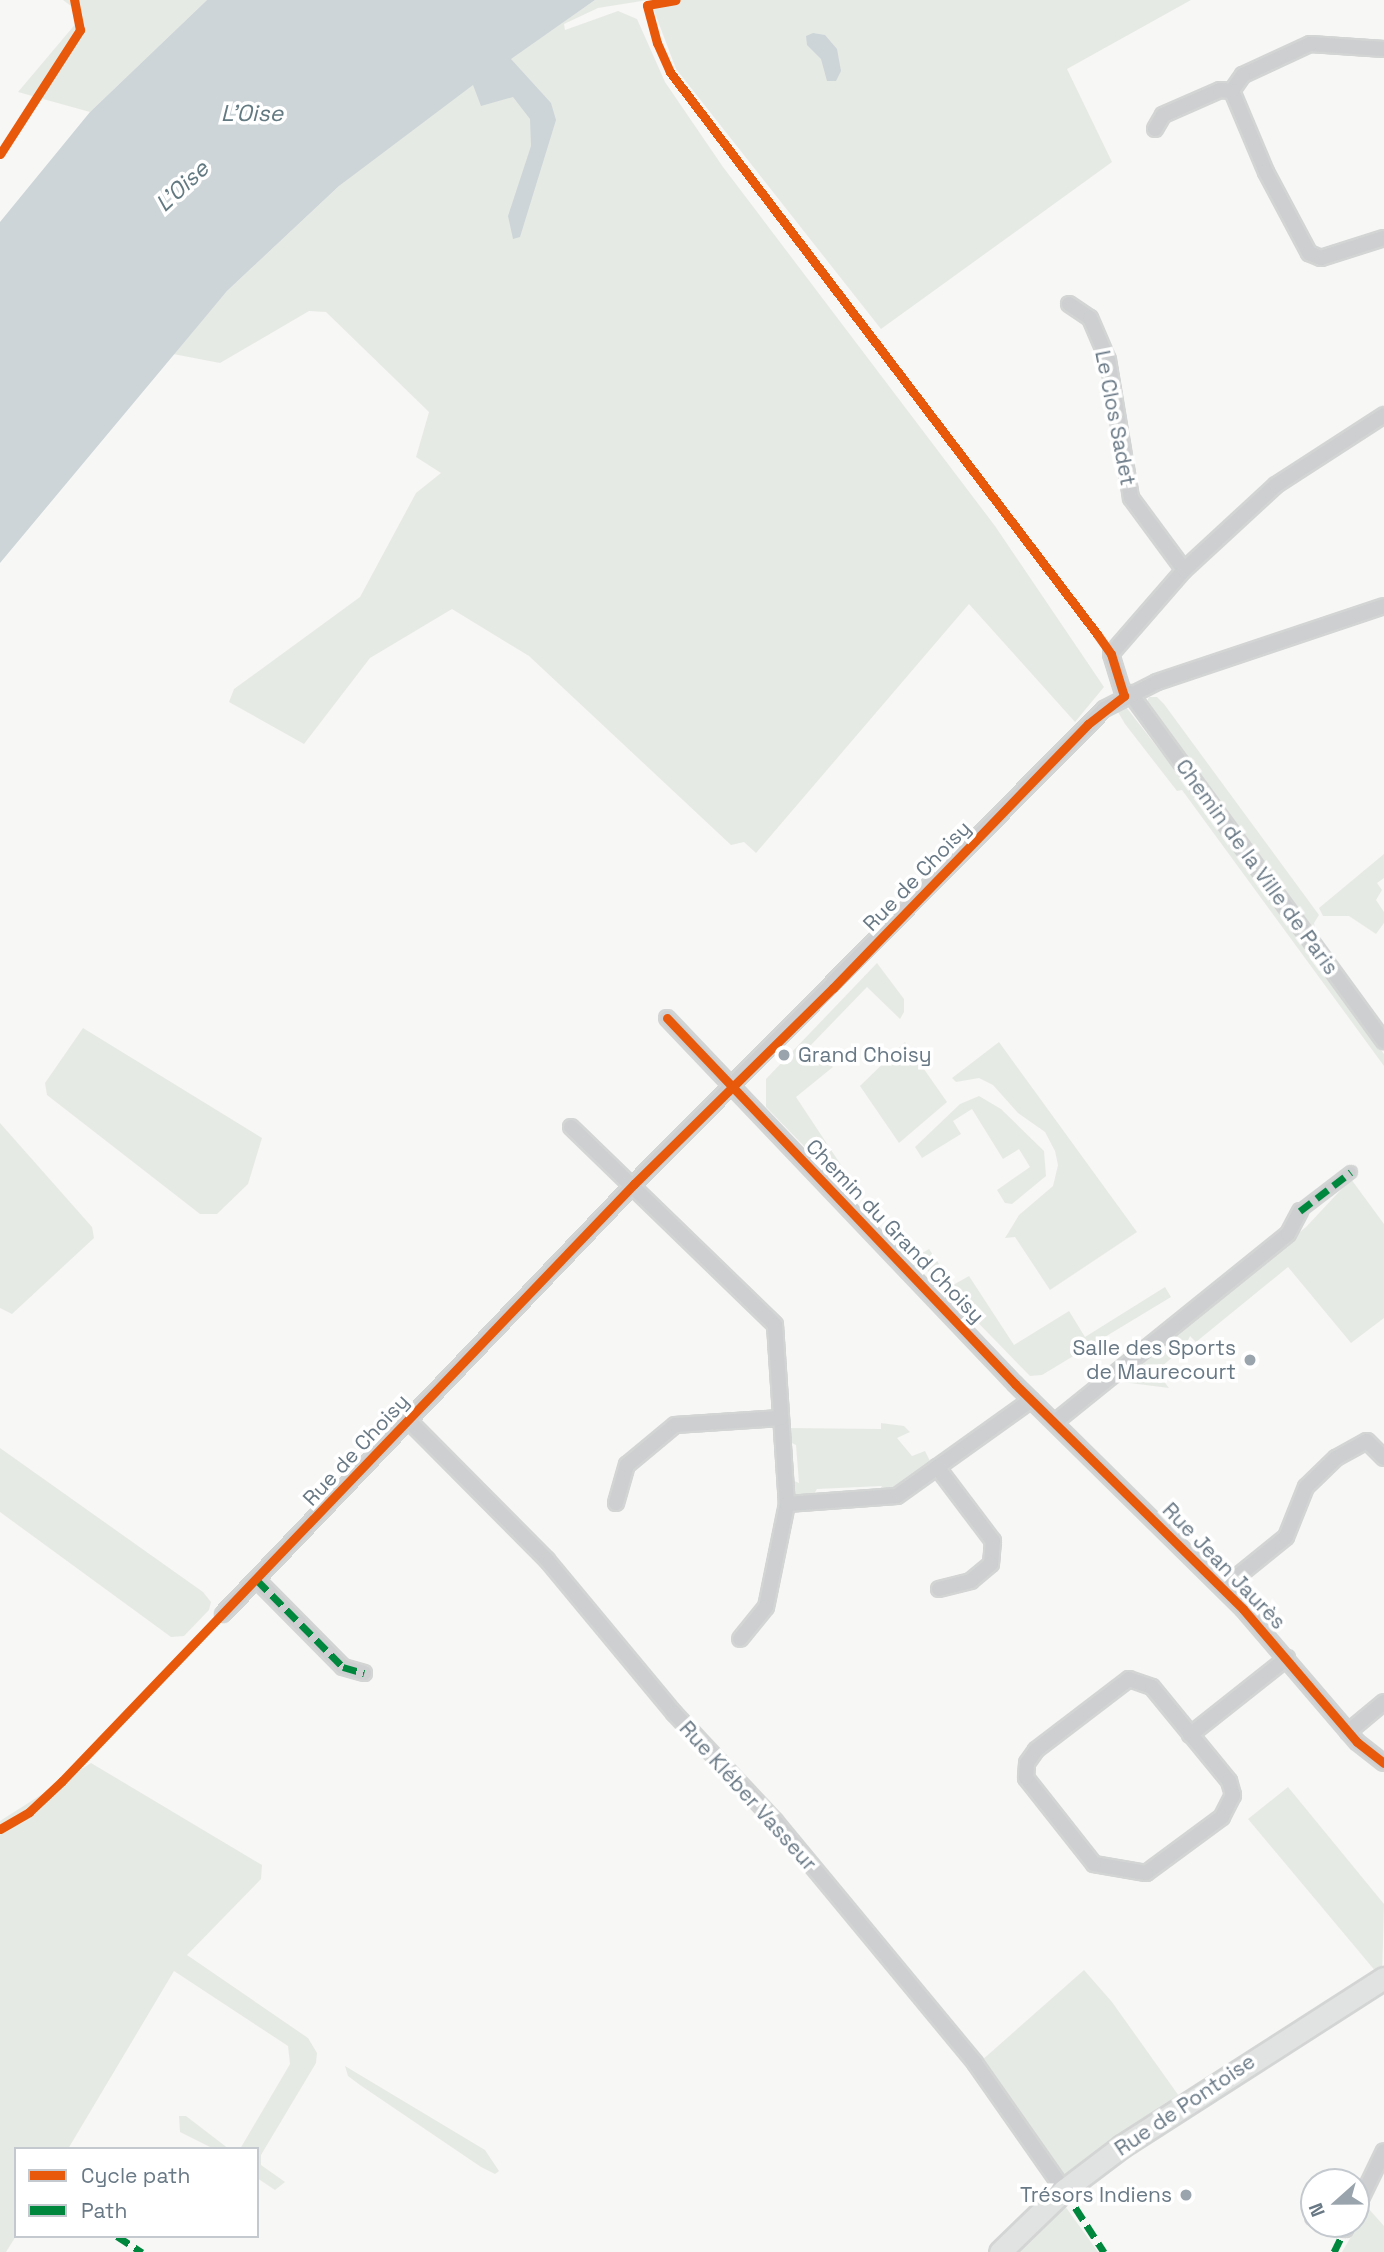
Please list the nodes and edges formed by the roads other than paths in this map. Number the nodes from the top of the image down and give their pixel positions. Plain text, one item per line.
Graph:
1 (1384, 49) edge
2 (1231, 92) junction
3 (1155, 129) dead end
4 (1384, 238) edge
5 (1069, 303) dead end
6 (1384, 415) edge
7 (1184, 570) junction
8 (1384, 606) edge
9 (1127, 694) junction
10 (667, 1018) dead end
11 (1384, 1041) edge
12 (732, 1087) junction
13 (571, 1127) dead end
14 (1351, 1172) dead end
15 (634, 1184) junction
16 (1300, 1211) joint
17 (1031, 1400) junction
18 (781, 1418) junction
19 (409, 1421) junction
20 (1055, 1422) junction
21 (1384, 1458) edge
22 (937, 1467) junction
23 (616, 1503) dead end
24 (787, 1504) junction
25 (257, 1580) junction
26 (1223, 1588) junction
27 (939, 1589) dead end
28 (223, 1614) dead end
29 (740, 1639) dead end
30 (1287, 1658) junction
31 (365, 1673) dead end
32 (1384, 1702) edge
33 (1348, 1732) junction
34 (1190, 1735) junction
35 (1384, 1763) edge
36 (1384, 1978) edge
37 (1384, 2151) edge
38 (1370, 2180) edge
39 (1064, 2190) junction
40 (1000, 2252) edge

1 - 2 street
2 - 3 street
2 - 4 street
5 - 7 street, Le Clos Sadet
6 - 7 street
7 - 9 street, Chemin de la Ville de Paris
8 - 9 street, Rue de Choisy
9 - 11 street, Chemin de la Ville de Paris
9 - 12 street, Rue de Choisy
10 - 12 street
12 - 15 street, Rue de Choisy
12 - 17 street, Chemin du Grand Choisy
13 - 15 street
14 - 16 street
15 - 18 street
15 - 19 street, Rue de Choisy
16 - 20 street
17 - 20 street, Rue Jean Jaurès
17 - 22 street
18 - 23 street
18 - 24 street
19 - 25 street, Rue de Choisy
19 - 39 street, Rue Kléber Vasseur
20 - 26 street, Rue Jean Jaurès
21 - 26 street
22 - 24 street
22 - 27 street
24 - 29 street
25 - 28 street, Rue de Choisy
25 - 31 street
26 - 30 street, Rue Jean Jaurès
30 - 33 street, Rue Jean Jaurès
30 - 34 street
32 - 33 street
33 - 35 street, Rue Jean Jaurès
34 - 34 street
36 - 39 main road, Rue de Pontoise
37 - 38 street
39 - 40 main road, Rue de Pontoise

